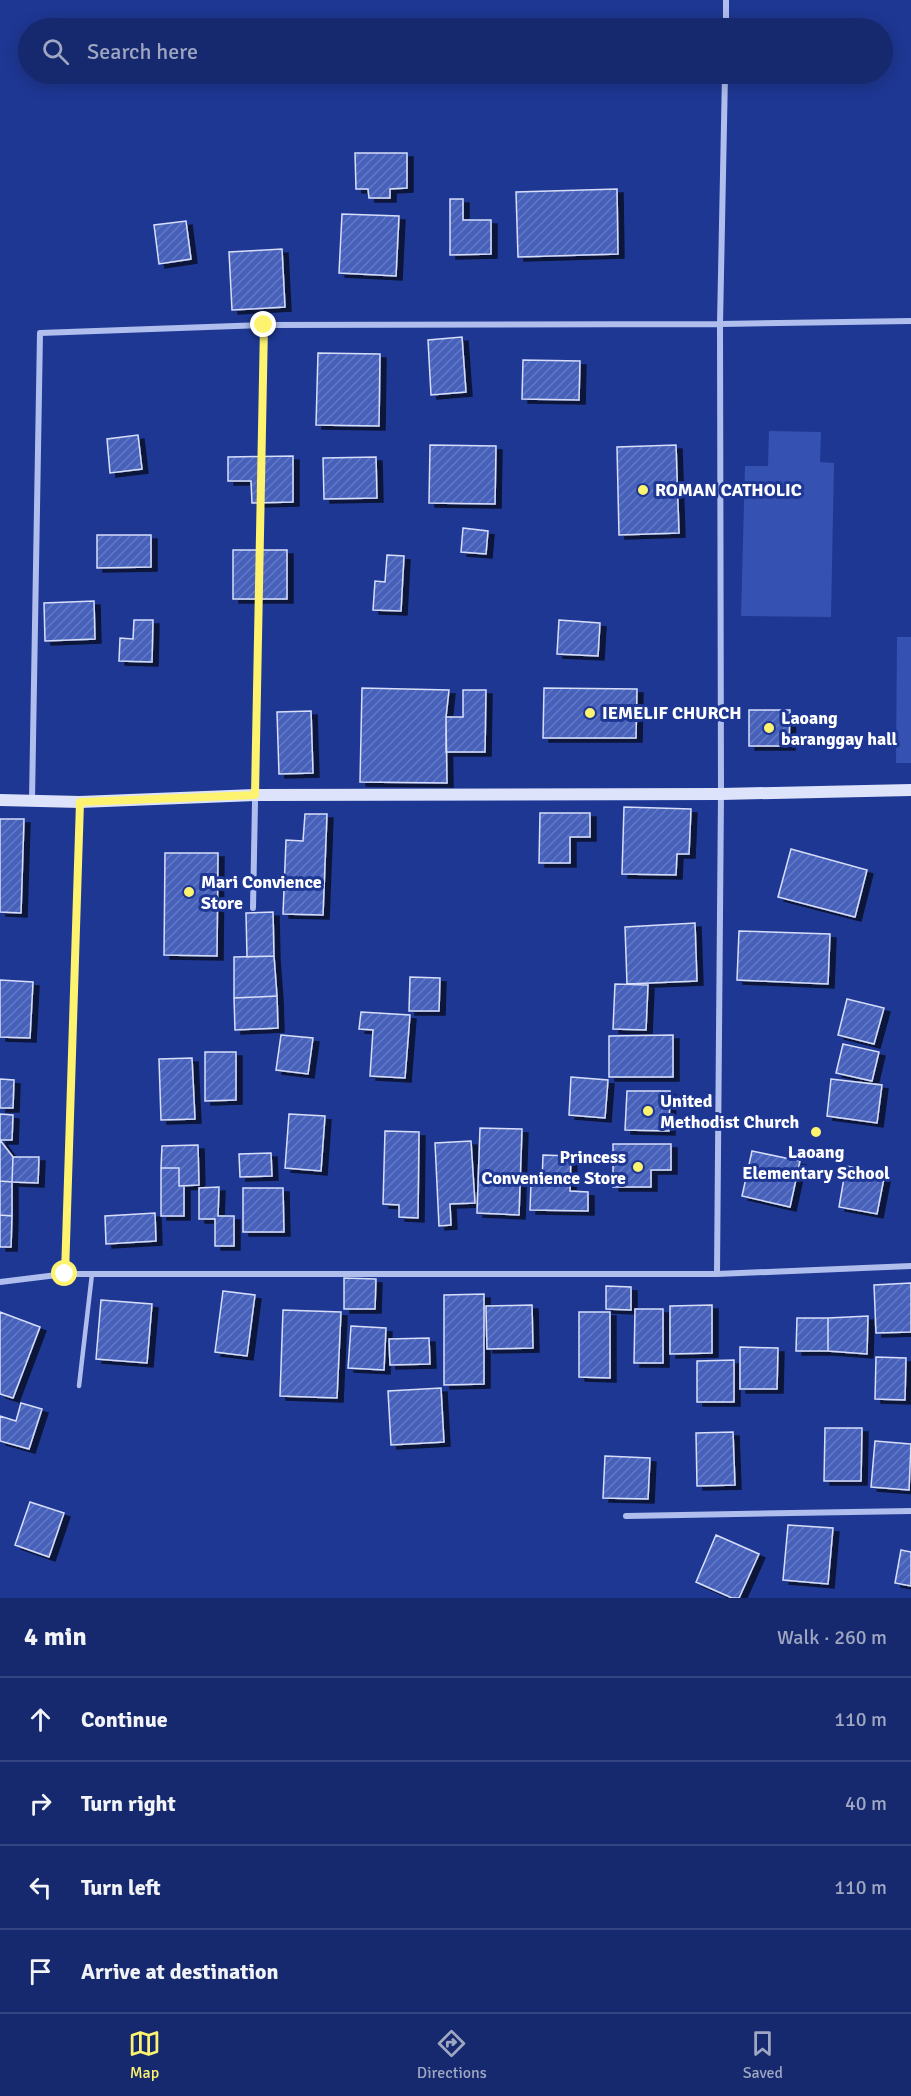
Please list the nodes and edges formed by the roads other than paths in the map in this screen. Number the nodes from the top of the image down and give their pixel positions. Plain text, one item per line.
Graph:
1 (726, 0) edge
2 (726, 18) edge
3 (725, 84) edge
4 (911, 321) edge
5 (720, 324) junction
6 (264, 325) junction
7 (911, 790) edge
8 (721, 794) junction
9 (255, 795) junction
10 (0, 800) edge
11 (32, 800) junction
12 (80, 802) junction
13 (253, 908) dead end
14 (911, 1266) edge
15 (65, 1274) junction
16 (92, 1274) junction
17 (717, 1274) junction
18 (0, 1282) edge
19 (79, 1386) dead end
20 (911, 1511) edge
21 (627, 1516) dead end

1 - 2 street
3 - 5 street
4 - 5 street
5 - 6 street
5 - 8 street
6 - 9 street
6 - 11 street
7 - 8 street
8 - 9 street
8 - 17 street
9 - 12 street
9 - 13 street
10 - 11 street
11 - 12 street
12 - 15 street
14 - 17 street
15 - 16 street
15 - 18 street
16 - 17 street
16 - 19 lane
20 - 21 street

